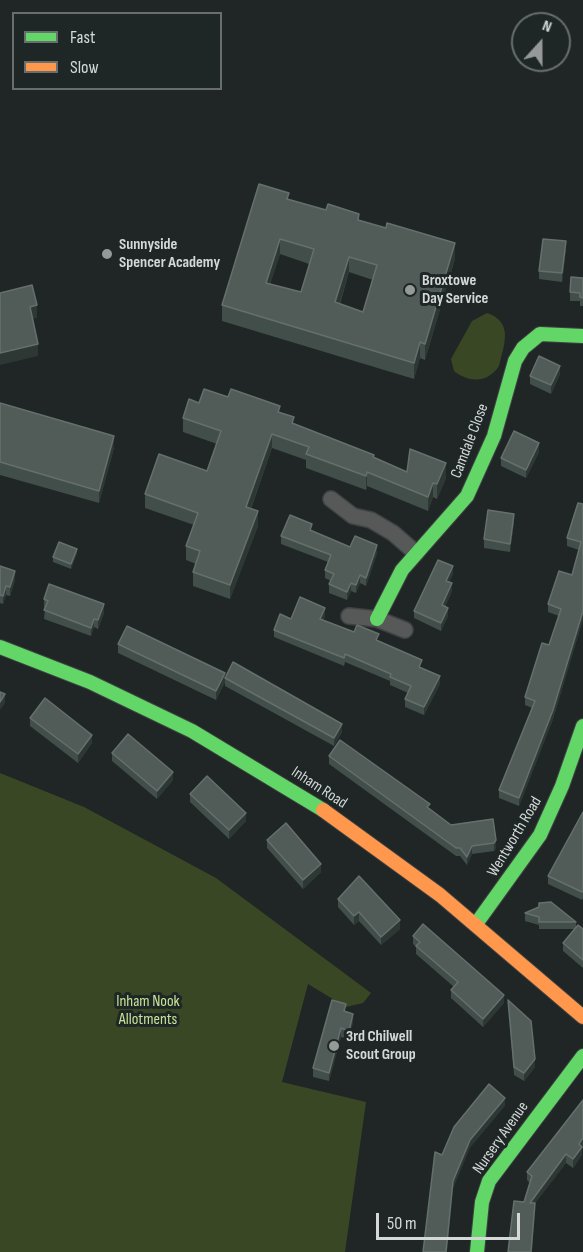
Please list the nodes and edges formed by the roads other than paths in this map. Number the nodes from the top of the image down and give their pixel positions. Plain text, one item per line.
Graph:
1 (583, 336) edge
2 (331, 499) dead end
3 (416, 553) junction
4 (349, 616) dead end
5 (377, 619) junction
6 (405, 630) dead end
7 (0, 647) edge
8 (583, 726) edge
9 (580, 746) edge
10 (476, 924) junction
11 (583, 1017) edge
12 (583, 1056) edge
13 (477, 1252) edge

1 - 3 street, Camdale Close
2 - 3 street
3 - 5 street, Camdale Close
4 - 5 street
5 - 6 street
7 - 10 street, Inham Road
8 - 9 street, Wentworth Road
9 - 10 street, Wentworth Road
10 - 11 street, Inham Road
12 - 13 street, Nursery Avenue

